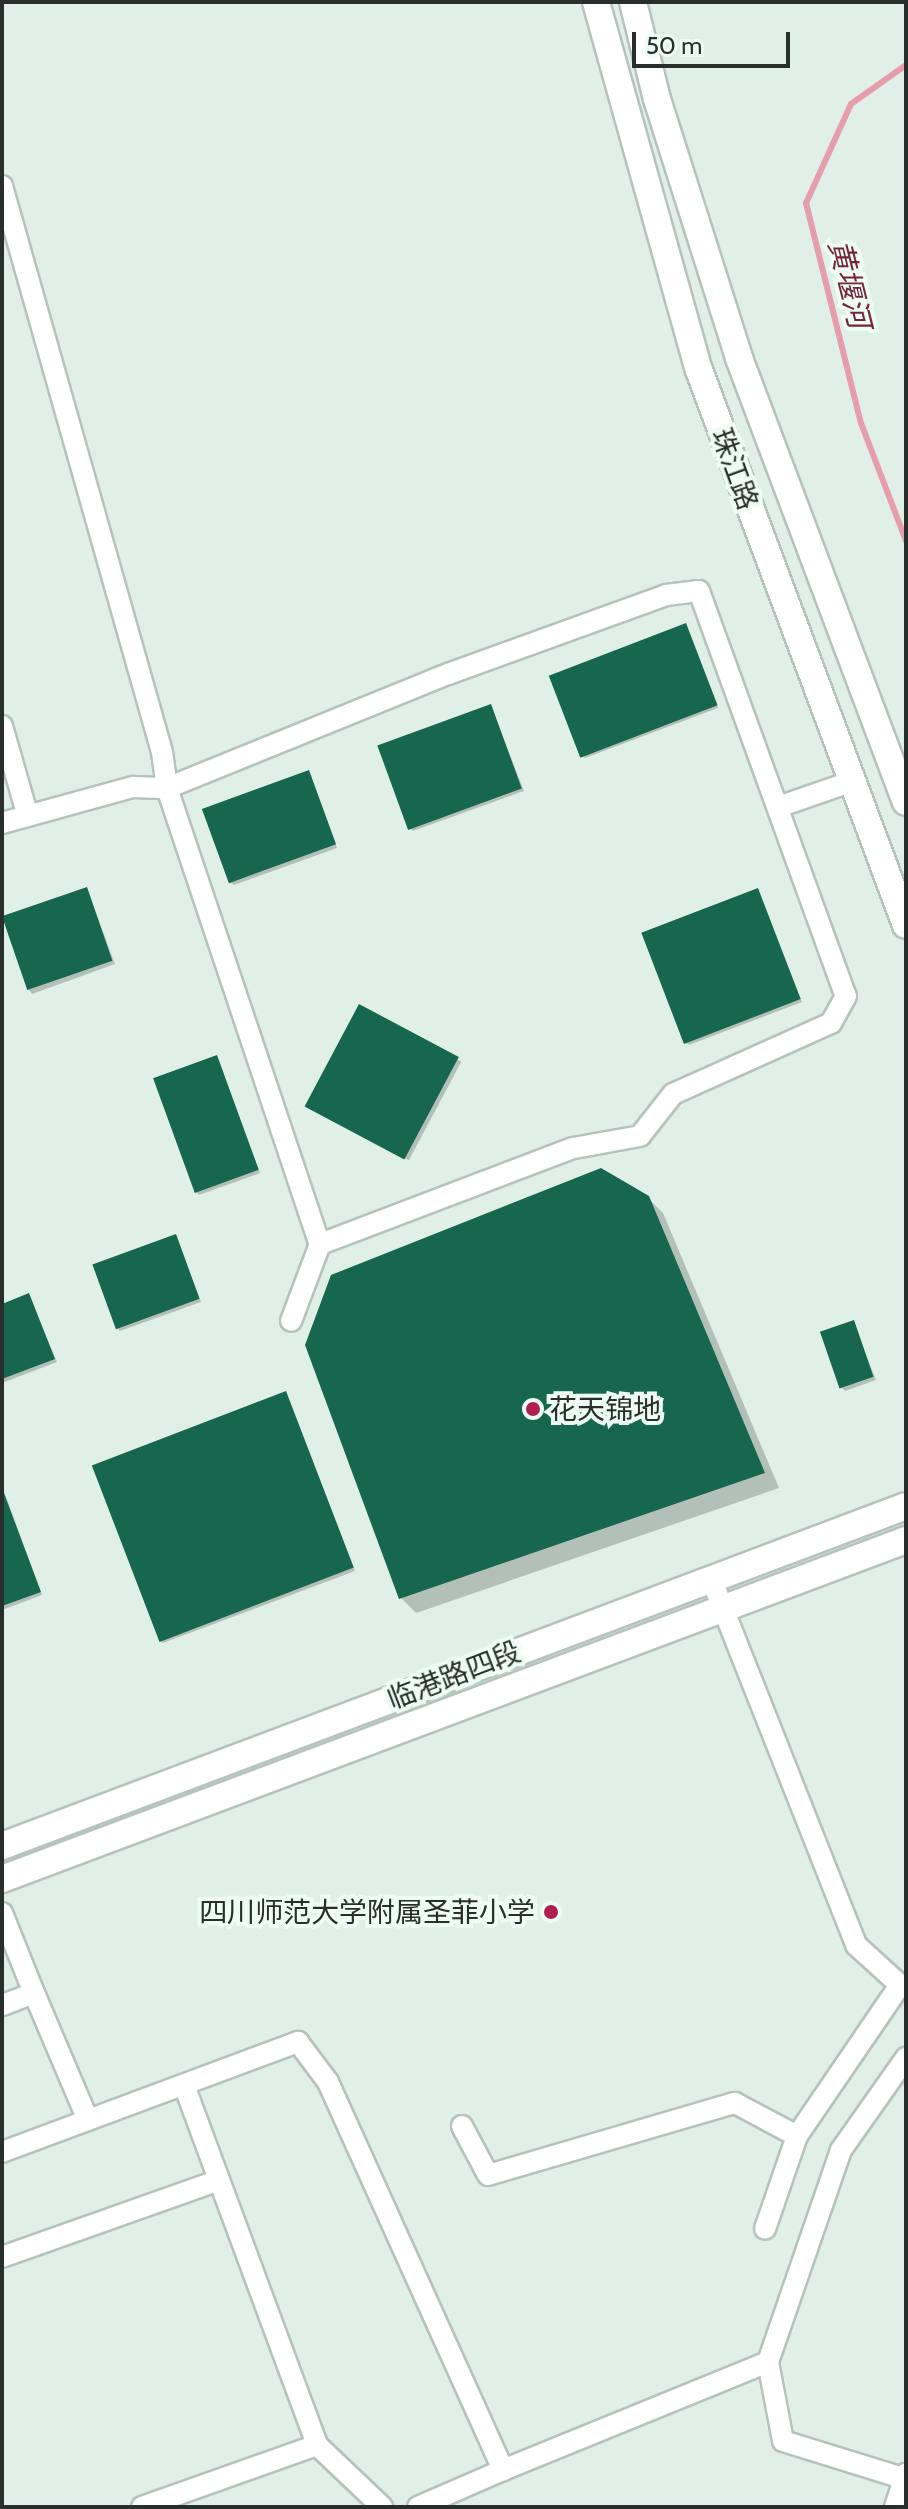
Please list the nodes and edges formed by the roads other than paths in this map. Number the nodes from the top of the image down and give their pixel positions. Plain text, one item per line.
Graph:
1 (596, 2) edge
2 (633, 2) edge
3 (2, 186) edge
4 (2, 726) edge
5 (850, 782) junction
6 (167, 788) junction
7 (906, 802) edge
8 (778, 807) junction
9 (27, 813) junction
10 (2, 823) edge
11 (906, 925) edge
12 (320, 1244) junction
13 (291, 1321) dead end
14 (906, 1506) edge
15 (906, 1540) edge
16 (711, 1578) junction
17 (723, 1608) junction
18 (2, 1846) edge
19 (2, 1879) edge
20 (2, 1913) edge
21 (34, 1993) junction
22 (2, 2005) edge
23 (906, 2058) edge
24 (184, 2085) junction
25 (88, 2120) junction
26 (462, 2126) dead end
27 (797, 2136) junction
28 (2, 2152) edge
29 (219, 2180) junction
30 (765, 2229) dead end
31 (2, 2257) edge
32 (768, 2362) junction
33 (317, 2445) junction
34 (503, 2470) junction
35 (906, 2477) edge
36 (142, 2507) edge
37 (382, 2507) edge
38 (418, 2507) edge
39 (895, 2507) edge

1 - 5 main road, 珠江路
2 - 7 main road, 珠江路
3 - 6 street
4 - 9 street
5 - 8 street
5 - 11 main road, 珠江路
6 - 8 street
6 - 9 street
6 - 12 street
8 - 12 street
9 - 10 street
12 - 13 street
14 - 16 main road, 临港路四段
15 - 17 main road, 临港路四段
16 - 17 street
16 - 18 main road, 临港路四段
17 - 19 main road, 临港路四段
17 - 27 street
20 - 21 street
21 - 22 street
21 - 25 street
23 - 32 street
24 - 25 street
24 - 29 street
24 - 34 street
25 - 28 street
26 - 27 street
27 - 30 street
29 - 31 street
29 - 33 street
32 - 34 street
32 - 35 street
33 - 36 street
33 - 37 street
34 - 38 street
35 - 39 street

